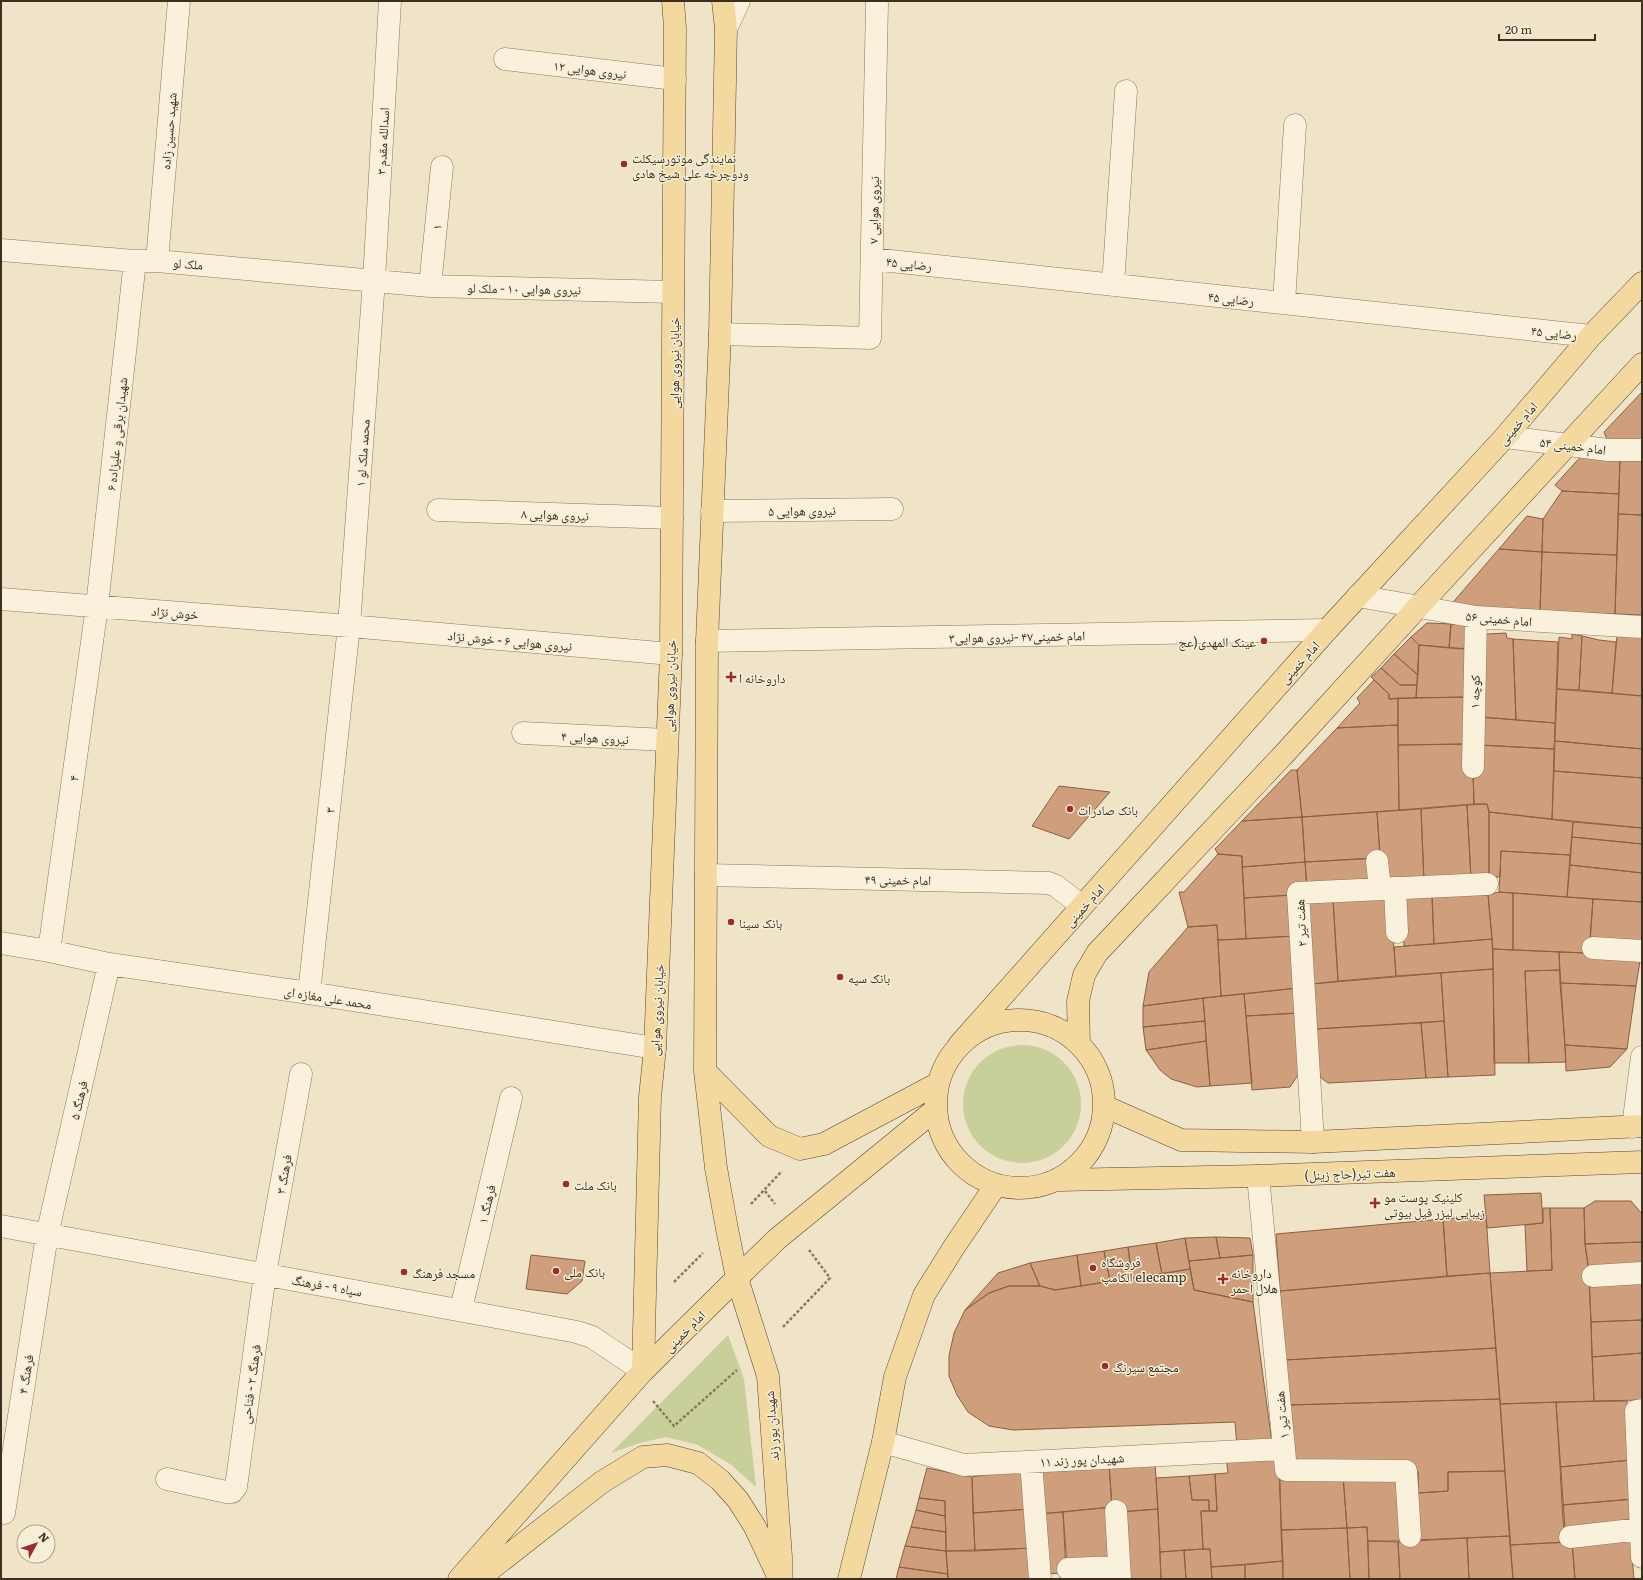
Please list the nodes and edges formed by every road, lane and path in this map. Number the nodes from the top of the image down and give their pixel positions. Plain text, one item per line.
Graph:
1 (179, 1) edge
2 (390, 1) edge
3 (673, 1) edge
4 (723, 1) edge
5 (739, 1) edge
6 (877, 4) dead end
7 (726, 29) junction
8 (505, 59) dead end
9 (675, 79) junction
10 (1126, 92) dead end
11 (1295, 125) dead end
12 (442, 167) dead end
13 (1, 250) edge
14 (872, 259) junction
15 (135, 261) junction
16 (157, 261) junction
17 (374, 280) junction
18 (1642, 283) edge
19 (1114, 285) junction
20 (430, 286) junction
21 (673, 292) junction
22 (1284, 303) junction
23 (720, 334) junction
24 (1591, 336) junction
25 (1642, 364) edge
26 (1505, 437) junction
27 (1568, 444) junction
28 (1642, 450) edge
29 (892, 509) dead end
30 (438, 510) dead end
31 (712, 511) junction
32 (672, 518) junction
33 (1358, 596) junction
34 (1, 599) edge
35 (96, 606) junction
36 (1418, 607) junction
37 (1476, 617) junction
38 (349, 626) junction
39 (1642, 627) edge
40 (1328, 630) junction
41 (707, 642) junction
42 (671, 654) junction
43 (523, 733) dead end
44 (667, 740) junction
45 (1473, 767) dead end
46 (1377, 861) dead end
47 (706, 874) junction
48 (1487, 884) dead end
49 (1387, 889) junction
50 (1082, 906) junction
51 (1397, 932) dead end
52 (1, 943) edge
53 (1593, 948) dead end
54 (49, 951) junction
55 (1642, 951) edge
56 (109, 964) junction
57 (309, 993) junction
58 (1079, 1044) junction
59 (959, 1045) junction
60 (655, 1048) junction
61 (1642, 1056) edge
62 (705, 1072) junction
63 (301, 1074) dead end
64 (937, 1084) junction
65 (511, 1098) dead end
66 (1104, 1106) junction
67 (935, 1110) junction
68 (1638, 1127) edge
69 (1313, 1142) junction
70 (1642, 1162) edge
71 (1258, 1176) junction
72 (1059, 1180) junction
73 (996, 1186) junction
74 (1, 1226) edge
75 (46, 1235) junction
76 (265, 1274) junction
77 (1642, 1274) edge
78 (1593, 1276) dead end
79 (737, 1278) junction
80 (461, 1309) junction
81 (643, 1371) junction
82 (1642, 1410) edge
83 (883, 1442) junction
84 (1284, 1449) junction
85 (1031, 1462) junction
86 (167, 1479) dead end
87 (1116, 1511) dead end
88 (4, 1512) dead end
89 (1641, 1529) junction
90 (1410, 1536) dead end
91 (1570, 1537) dead end
92 (1642, 1558) edge
93 (1068, 1569) dead end
94 (1120, 1573) edge
95 (459, 1579) edge
96 (478, 1579) edge
97 (780, 1579) edge
98 (849, 1579) edge
99 (1040, 1579) edge

1 - 16 street, شهید حسین زاده
2 - 17 street, ۳ اسدالله مقدم
3 - 9 main road, خیابان نیروی هوایی
4 - 7 main road
5 - 7 street
6 - 14 street, نیروی هوایی ۷
7 - 23 main road
8 - 9 street, نیروی هوایی ۱۲
9 - 21 main road, خیابان نیروی هوایی
10 - 19 street
11 - 22 street
12 - 20 street, ۱
13 - 15 street, ملک لو
14 - 19 street, رضایی ۴۵
14 - 23 street, نیروی هوایی ۷
15 - 16 street, ملک لو
15 - 35 street, ۶ شهیدان برقی و علیزاده
16 - 17 street, ملک لو
17 - 20 street, نیروی هوایی ۱۰ - ملک لو
17 - 38 street, ۱ محمد ملک لو
18 - 24 main road, امام خمینی
19 - 22 street, رضایی ۴۵
20 - 21 street, نیروی هوایی ۱۰ - ملک لو
21 - 32 main road, خیابان نیروی هوایی
22 - 24 street, رضایی ۴۵
23 - 31 main road
24 - 26 main road, امام خمینی
25 - 27 main road
26 - 27 street, امام خمینی ۵۴
26 - 33 main road, امام خمینی
27 - 28 street, امام خمینی ۵۴
27 - 36 main road
29 - 31 street, نیروی هوایی ۵
30 - 32 street, نیروی هوایی ۸
31 - 41 main road
32 - 42 main road, خیابان نیروی هوایی
33 - 36 street, امام خمینی ۵۶
33 - 40 main road, امام خمینی
34 - 35 street, خوش نژاد
35 - 38 street, خوش نژاد
35 - 54 street, ۴
36 - 37 street, امام خمینی ۵۶
36 - 58 main road
37 - 39 street, امام خمینی ۵۶
37 - 45 street, کوچه ۱
38 - 42 street, نیروی هوایی ۶ - خوش نژاد
38 - 57 street, ۳
40 - 41 street, امام خمینی۴۷ -نیروی هوایی۳
40 - 50 main road, امام خمینی
41 - 47 main road
42 - 44 main road, خیابان نیروی هوایی
43 - 44 street, نیروی هوایی ۴
44 - 60 main road, خیابان نیروی هوایی
46 - 49 street
47 - 50 street, امام خمینی ۴۹
47 - 62 main road
48 - 49 street, هفت تیر ۲
49 - 51 street
49 - 69 street, هفت تیر ۲
50 - 59 main road, امام خمینی
52 - 54 street, محمد علی مغازه ای
53 - 55 street
54 - 56 street, محمد علی مغازه ای
56 - 57 street, محمد علی مغازه ای
56 - 75 street, فرهنگ ۵
57 - 60 street, محمد علی مغازه ای
58 - 59 main road
58 - 66 main road
59 - 64 main road
60 - 81 main road, خیابان نیروی هوایی
61 - 68 street
62 - 64 main road
62 - 79 main road
63 - 76 street, فرهنگ ۳
64 - 67 main road
65 - 80 street, فرهنگ ۱
66 - 69 main road
66 - 72 main road
67 - 73 main road
67 - 79 main road, امام خمینی
68 - 69 main road
70 - 71 main road, هفت تیر(حاج زینل)
71 - 72 main road, هفت تیر(حاج زینل)
71 - 84 street, هفت تیر ۱
72 - 73 main road
73 - 83 main road
74 - 75 street, سپاه ۹ - فرهنگ
75 - 76 street, سپاه ۹ - فرهنگ
75 - 88 street, فرهنگ ۴
76 - 80 street, سپاه ۹ - فرهنگ
76 - 86 street, فرهنگ ۲ - فتاحی
77 - 78 street
79 - 81 main road, امام خمینی
79 - 97 main road, شهیدان پور زند
80 - 81 street, سپاه ۹ - فرهنگ
81 - 95 main road, امام خمینی
82 - 89 street
83 - 85 street, شهیدان پور زند ۱۱
83 - 98 main road
84 - 85 street, شهیدان پور زند ۱۱
84 - 90 street, هفت تیر ۱
85 - 99 street
87 - 94 street
89 - 91 street
89 - 92 street
93 - 94 street
96 - 97 main road

